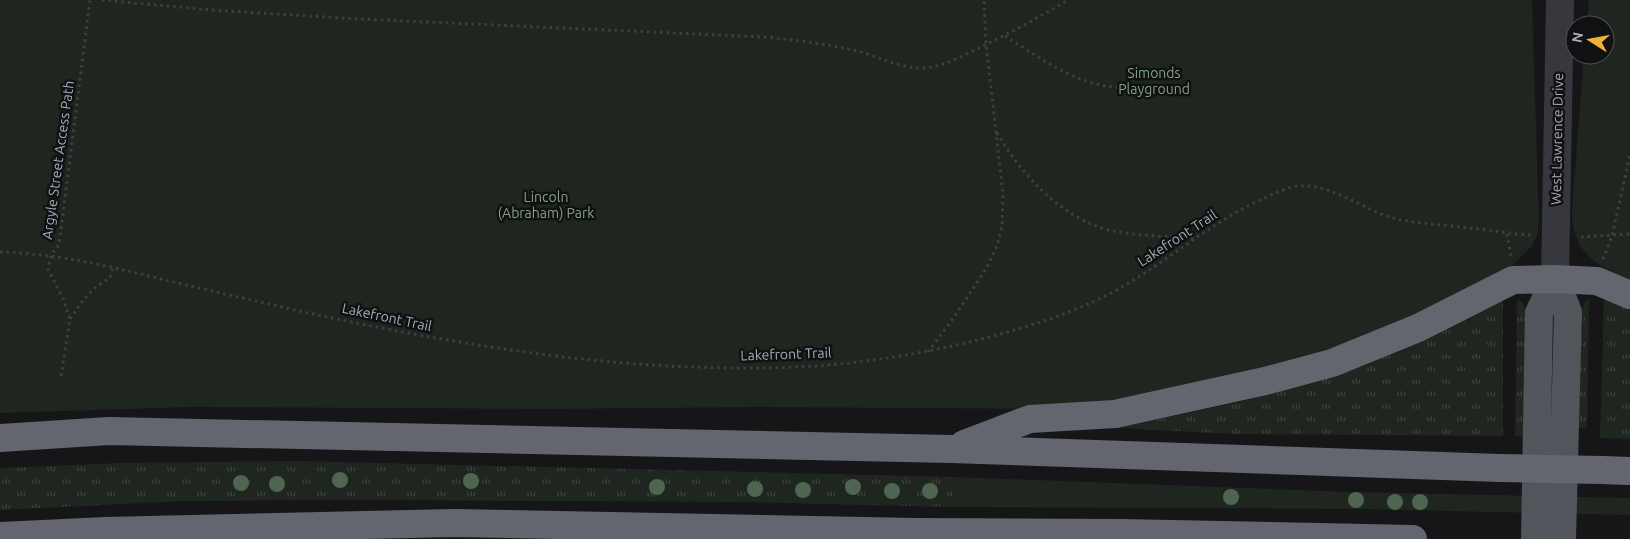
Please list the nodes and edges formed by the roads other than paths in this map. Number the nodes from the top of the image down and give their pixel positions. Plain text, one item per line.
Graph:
1 (1560, 0) edge
2 (1554, 279) junction
3 (1630, 295) edge
4 (0, 438) edge
5 (951, 449) junction
6 (1630, 471) edge
7 (926, 535) edge
8 (0, 536) edge
9 (1413, 539) edge
10 (1535, 539) edge
11 (1562, 539) edge

1 - 2 lane, West Lawrence Drive
2 - 3 highway
2 - 5 highway
2 - 10 main road, West Lawrence Drive
2 - 11 main road, West Lawrence Drive
4 - 5 highway
5 - 6 highway, bridge
7 - 8 highway
7 - 9 highway

